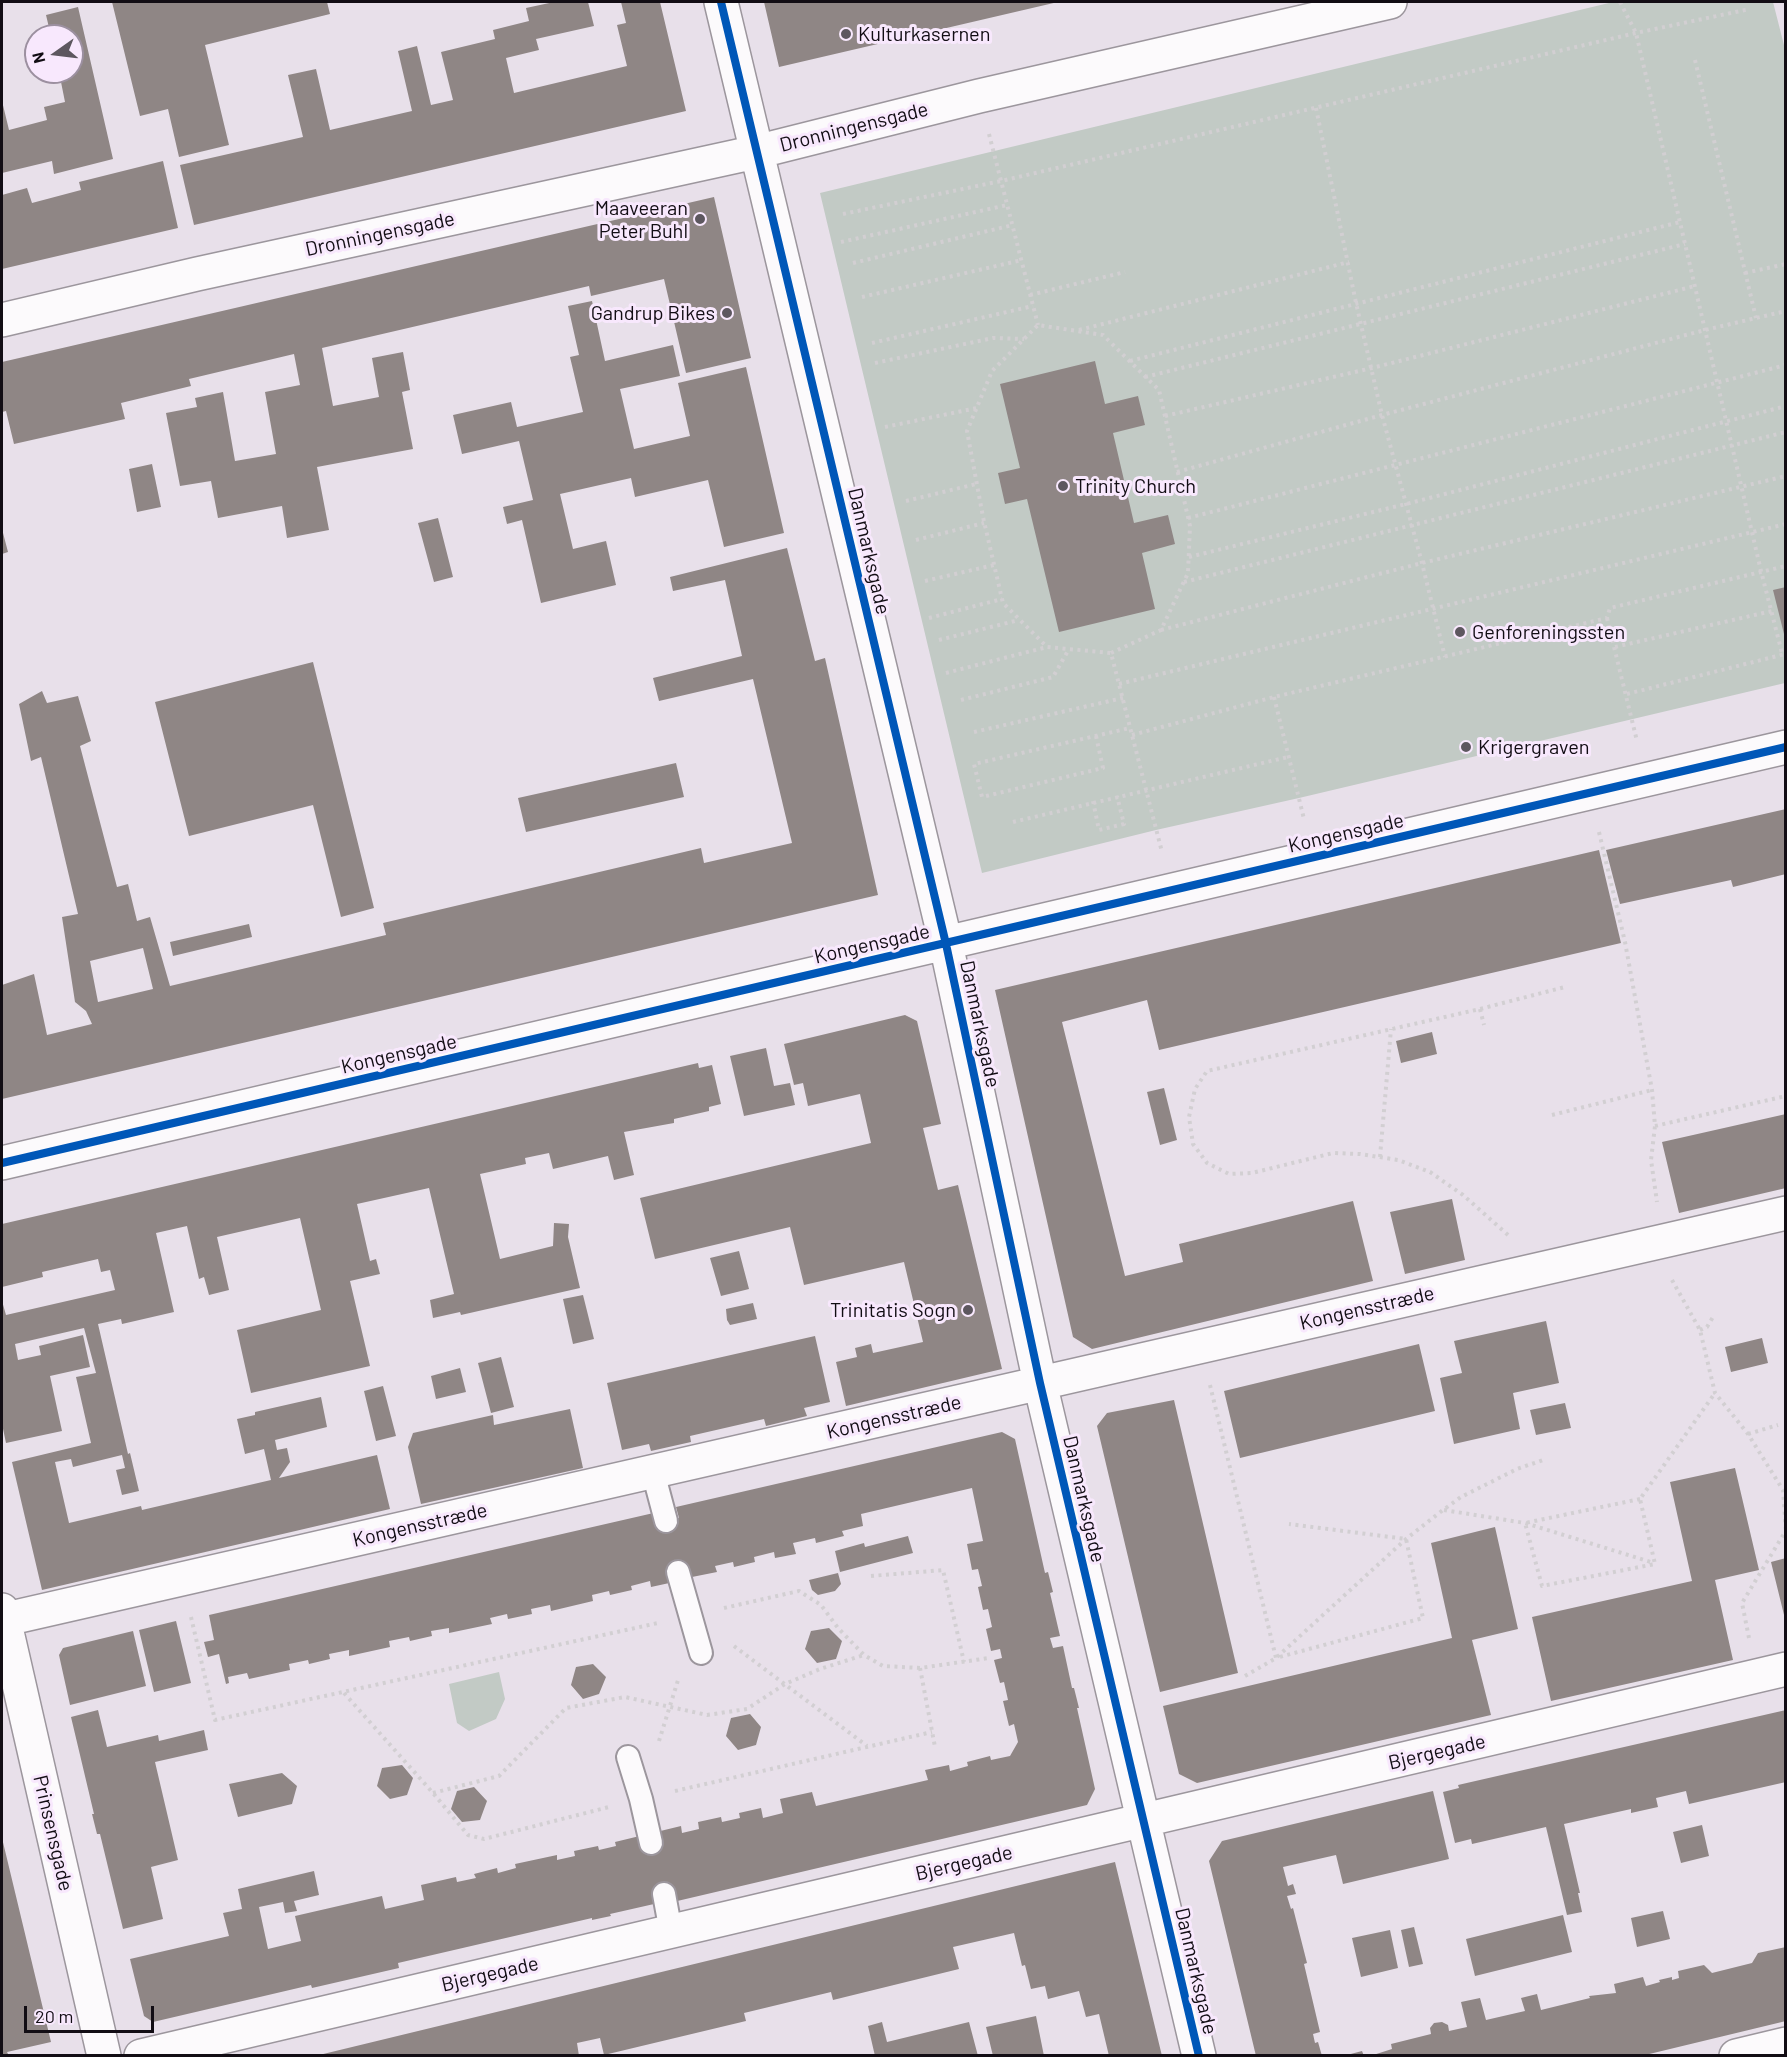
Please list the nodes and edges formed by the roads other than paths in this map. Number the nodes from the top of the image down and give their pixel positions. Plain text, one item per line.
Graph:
1 (721, 2) edge
2 (1390, 2) edge
3 (756, 152) junction
4 (2, 320) edge
5 (1785, 747) edge
6 (946, 944) junction
7 (2, 1163) edge
8 (1785, 1213) edge
9 (1040, 1383) junction
10 (653, 1472) junction
11 (666, 1521) dead end
12 (678, 1572) dead end
13 (2, 1617) edge
14 (701, 1653) dead end
15 (1785, 1669) edge
16 (628, 1757) dead end
17 (1143, 1821) junction
18 (651, 1843) dead end
19 (663, 1894) dead end
20 (671, 1932) junction
21 (1785, 2044) edge
22 (104, 2055) edge
23 (141, 2055) edge
24 (1199, 2055) edge
25 (1736, 2055) edge

1 - 3 street, Danmarksgade
2 - 3 street, Dronningensgade
3 - 4 street, Dronningensgade
3 - 6 street, Danmarksgade
5 - 6 street, Kongensgade
6 - 7 street, Kongensgade
6 - 9 street, Danmarksgade
8 - 9 street, Kongensstræde
9 - 10 street, Kongensstræde
9 - 17 street, Danmarksgade
10 - 11 lane
10 - 13 street, Kongensstræde
12 - 14 lane
13 - 22 street, Prinsensgade
15 - 17 street, Bjergegade
16 - 18 lane
17 - 20 street, Bjergegade
17 - 24 street, Danmarksgade
19 - 20 lane
20 - 23 street, Bjergegade
21 - 25 street

